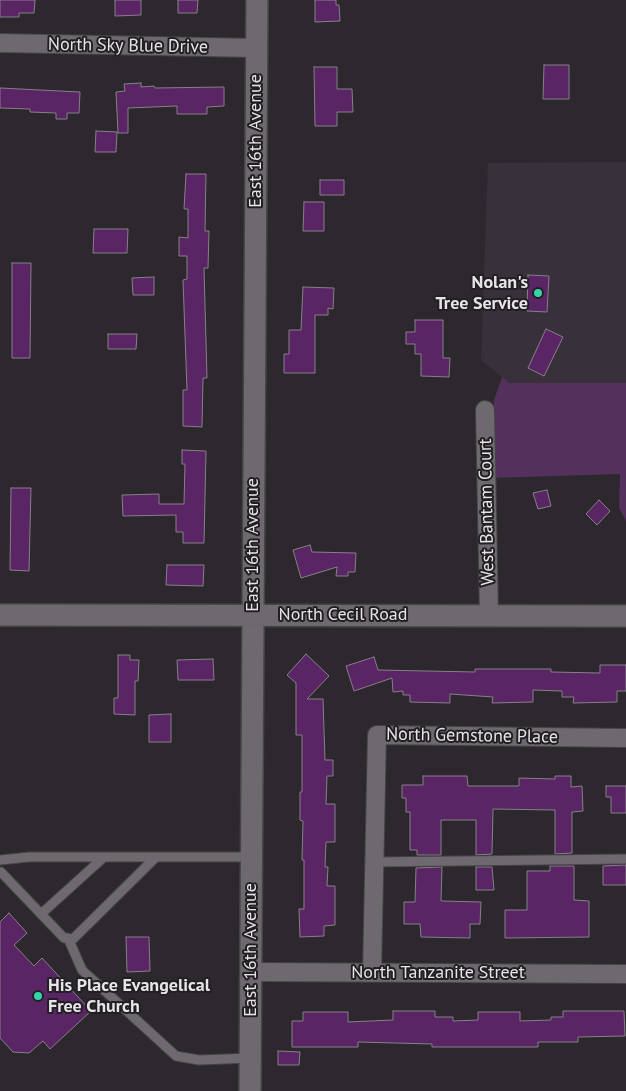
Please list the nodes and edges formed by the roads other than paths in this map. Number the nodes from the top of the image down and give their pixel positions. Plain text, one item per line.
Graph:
1 (257, 0) edge
2 (0, 43) edge
3 (256, 48) junction
4 (485, 410) dead end
5 (489, 614) junction
6 (0, 615) edge
7 (253, 615) junction
8 (626, 616) edge
9 (626, 738) edge
10 (104, 857) junction
11 (156, 857) junction
12 (251, 857) junction
13 (12, 859) junction
14 (0, 860) edge
15 (626, 860) edge
16 (374, 862) junction
17 (0, 872) edge
18 (41, 914) junction
19 (68, 938) junction
20 (250, 972) junction
21 (372, 973) junction
22 (626, 974) edge
23 (250, 1058) junction
24 (250, 1091) edge

1 - 3 street, East 16th Avenue
2 - 3 street, North Sky Blue Drive
3 - 7 street, East 16th Avenue
4 - 5 street, West Bantam Court
5 - 7 street, North Cecil Road
5 - 8 street, North Cecil Road
6 - 7 street, North Cecil Road
7 - 12 street, East 16th Avenue
9 - 16 street, North Gemstone Place
10 - 11 lane
10 - 13 lane
10 - 18 lane
11 - 12 lane
11 - 19 lane
12 - 20 street, East 16th Avenue
13 - 14 lane
13 - 17 lane
15 - 16 lane
16 - 21 street, North Gemstone Place
17 - 18 lane
18 - 19 lane
19 - 23 lane
20 - 21 street, North Tanzanite Street
20 - 23 street, East 16th Avenue
21 - 22 street, North Tanzanite Street
23 - 24 street, East 16th Avenue

